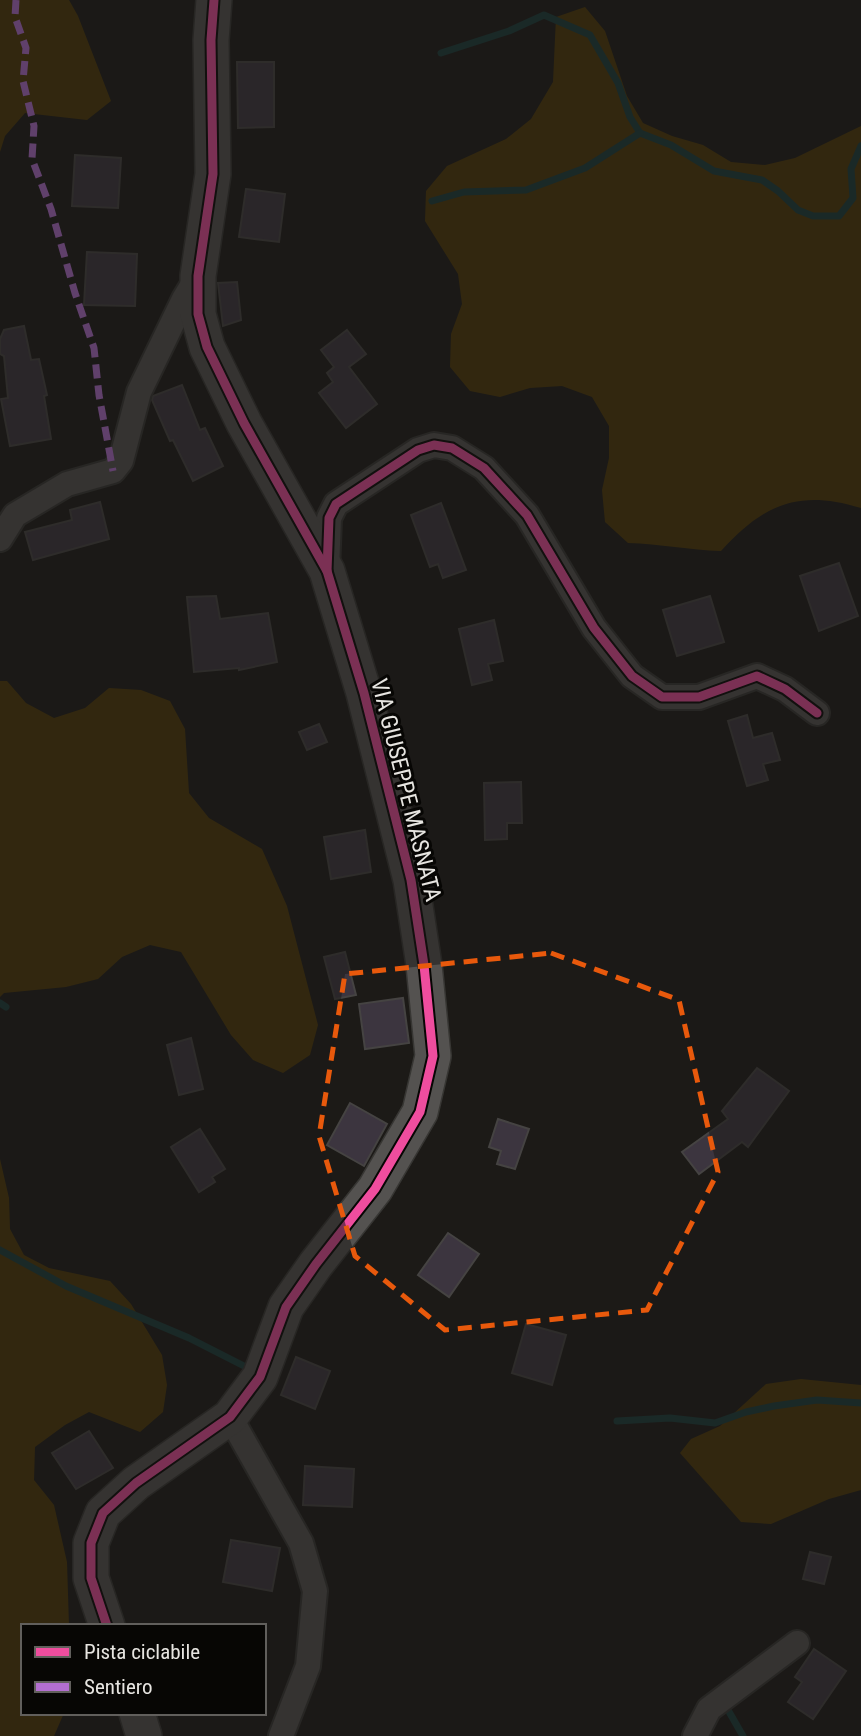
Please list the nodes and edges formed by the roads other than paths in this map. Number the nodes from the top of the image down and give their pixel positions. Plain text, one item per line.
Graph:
1 (214, 0) edge
2 (198, 276) junction
3 (0, 539) edge
4 (327, 571) junction
5 (817, 713) dead end
6 (230, 1417) junction
7 (106, 1624) edge
8 (797, 1643) dead end
9 (138, 1715) edge
10 (145, 1736) edge
11 (281, 1736) edge
12 (695, 1736) edge

1 - 2 street, VIA GIUSEPPE MASNATA
2 - 3 street
2 - 4 street, VIA GIUSEPPE MASNATA
4 - 5 street
4 - 6 street, VIA GIUSEPPE MASNATA
6 - 7 street, VIA GIUSEPPE MASNATA
6 - 11 street
8 - 12 street
9 - 10 street

